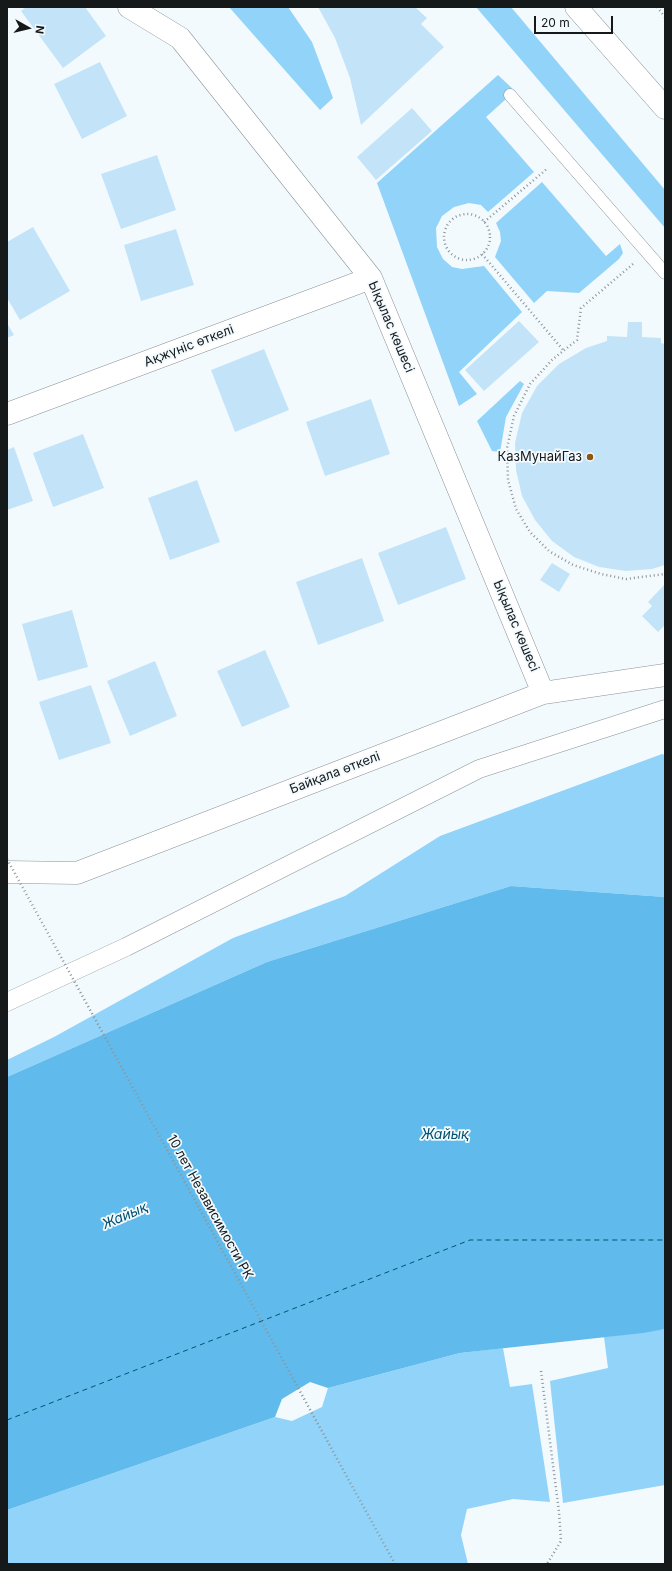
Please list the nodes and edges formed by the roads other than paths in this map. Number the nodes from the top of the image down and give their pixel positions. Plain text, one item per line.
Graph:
1 (129, 7) edge
2 (576, 7) edge
3 (510, 95) dead end
4 (665, 108) edge
5 (665, 273) edge
6 (371, 278) junction
7 (7, 414) edge
8 (665, 675) edge
9 (543, 693) junction
10 (665, 709) edge
11 (7, 872) edge
12 (7, 1002) edge

1 - 6 street, Ықылас көшесі
2 - 4 street
3 - 5 lane
6 - 7 street, Ақжүніс өткелі
6 - 9 street, Ықылас көшесі
8 - 9 street, Байқала өткелі
9 - 11 street, Байқала өткелі
10 - 12 street

